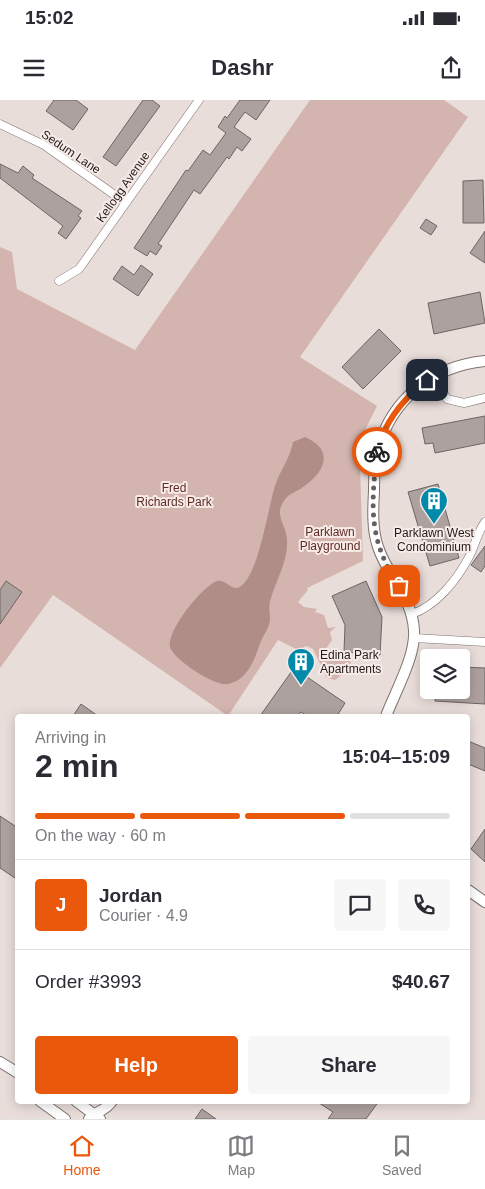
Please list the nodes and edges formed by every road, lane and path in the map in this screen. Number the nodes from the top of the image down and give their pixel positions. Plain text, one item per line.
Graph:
1 (199, 100) edge
2 (0, 124) edge
3 (126, 204) junction
4 (59, 281) dead end
5 (485, 361) edge
6 (433, 376) junction
7 (485, 398) edge
8 (485, 522) edge
9 (412, 614) junction
10 (414, 638) junction
11 (485, 642) edge
12 (387, 714) edge
13 (470, 891) edge
14 (485, 902) edge
15 (0, 1062) edge
16 (15, 1072) edge
17 (44, 1104) edge
18 (79, 1104) edge
19 (93, 1104) edge
20 (110, 1104) edge
21 (94, 1117) edge
22 (65, 1119) edge

1 - 3 street, Kellogg Avenue
2 - 3 street, Sedum Lane
3 - 4 street, Kellogg Avenue
5 - 6 street
6 - 7 street
6 - 9 street
8 - 9 street
9 - 10 street
10 - 11 street
10 - 12 street
13 - 14 street
15 - 16 street
17 - 22 street
18 - 21 street
19 - 21 street
20 - 21 street

